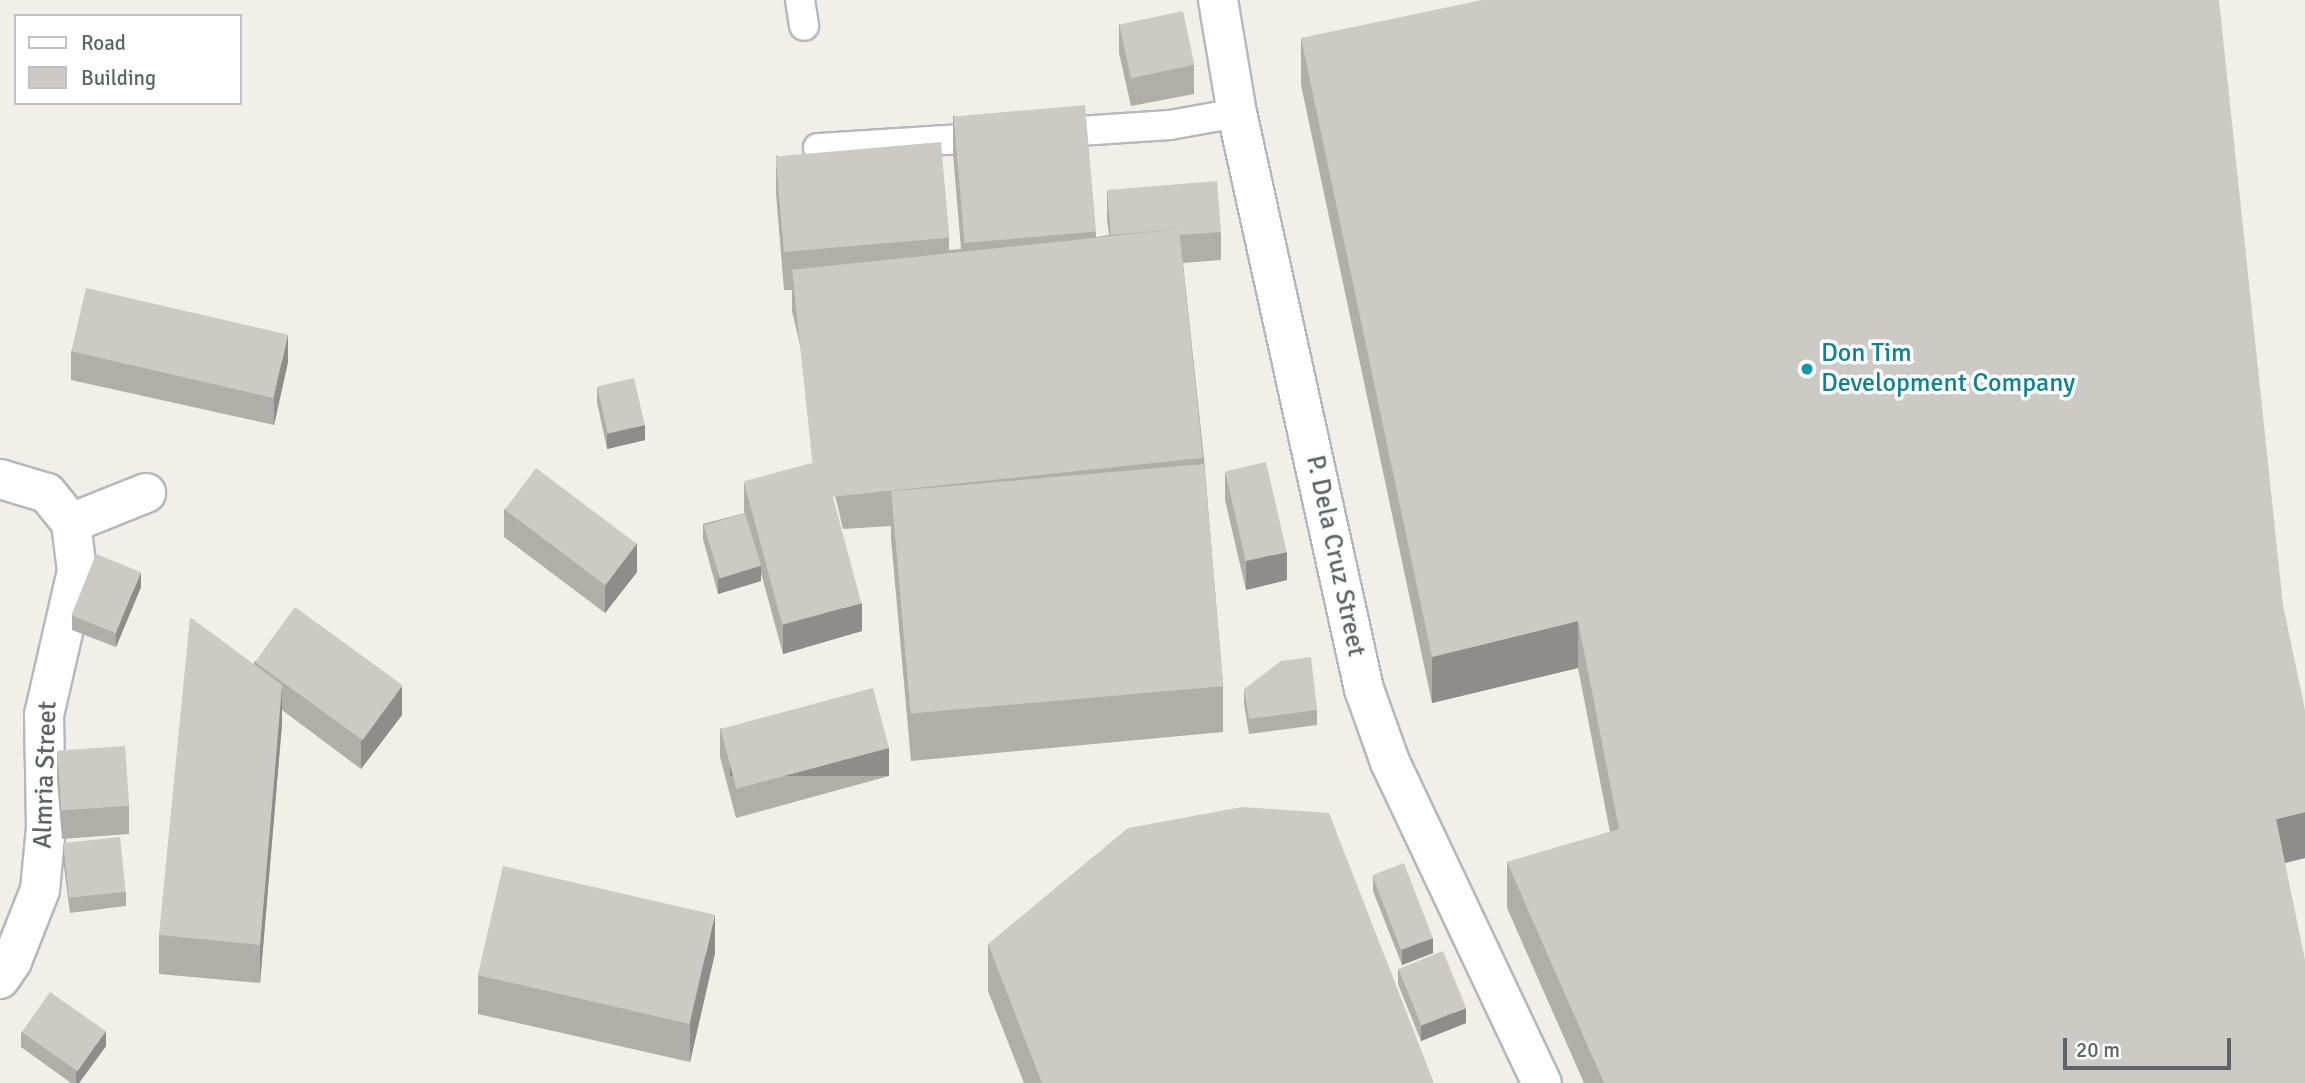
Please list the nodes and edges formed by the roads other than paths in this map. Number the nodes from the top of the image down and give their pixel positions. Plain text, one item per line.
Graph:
1 (1218, 0) edge
2 (1237, 113) junction
3 (818, 148) dead end
4 (0, 479) edge
5 (146, 493) dead end
6 (71, 523) junction
7 (0, 979) edge
8 (1542, 1083) edge

1 - 2 street, P. Dela Cruz Street
2 - 3 lane
2 - 8 street, P. Dela Cruz Street
4 - 6 street
5 - 6 street
6 - 7 street, Almria Street

